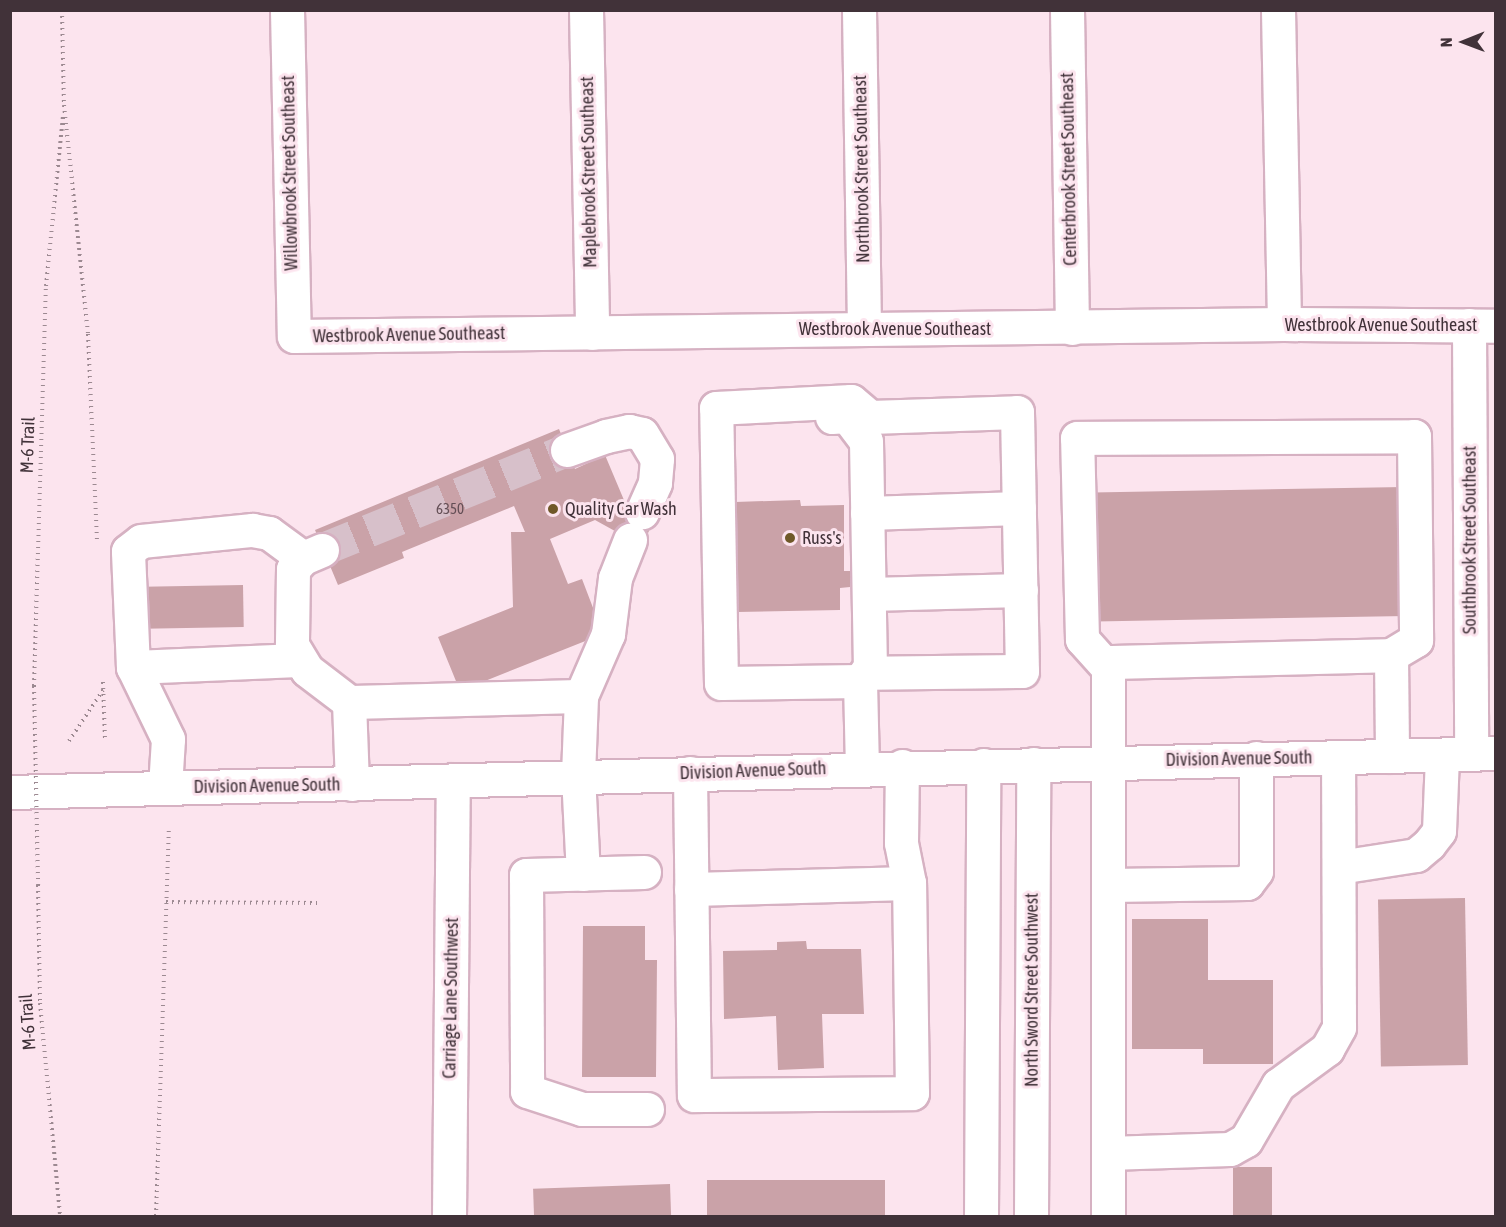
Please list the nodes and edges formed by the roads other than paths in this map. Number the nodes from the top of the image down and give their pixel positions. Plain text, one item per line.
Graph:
1 (287, 10) edge
2 (586, 10) edge
3 (859, 10) edge
4 (1066, 10) edge
5 (1278, 10) edge
6 (1284, 324) junction
7 (1482, 326) edge
8 (864, 328) junction
9 (1072, 328) junction
10 (592, 333) junction
11 (294, 336) joint
12 (887, 416) junction
13 (716, 422) junction
14 (567, 450) tunnel mouth
15 (1019, 508) junction
16 (878, 513) junction
17 (1020, 590) junction
18 (880, 593) junction
19 (1391, 655) junction
20 (299, 660) junction
21 (133, 667) junction
22 (1108, 668) junction
23 (865, 677) junction
24 (581, 696) junction
25 (349, 702) junction
26 (1470, 754) edge
27 (1392, 756) junction
28 (1338, 757) junction
29 (1257, 758) junction
30 (1107, 762) junction
31 (1034, 764) junction
32 (983, 765) junction
33 (902, 766) junction
34 (851, 768) junction
35 (690, 773) junction
36 (578, 775) junction
37 (453, 780) junction
38 (352, 784) junction
39 (165, 788) junction
40 (10, 792) edge
41 (1339, 867) junction
42 (644, 872) dead end
43 (583, 874) junction
44 (909, 883) junction
45 (1109, 885) junction
46 (691, 889) junction
47 (647, 1109) dead end
48 (1108, 1153) junction
49 (449, 1216) edge
50 (981, 1216) edge
51 (1031, 1216) edge
52 (1108, 1216) edge

1 - 11 street, Willowbrook Street Southeast
2 - 10 street, Maplebrook Street Southeast
3 - 8 street, Northbrook Street Southeast
4 - 9 street, Centerbrook Street Southeast
5 - 6 street
6 - 7 street, Westbrook Avenue Southeast
6 - 9 street, Westbrook Avenue Southeast
7 - 26 street, Southbrook Street Southeast
8 - 9 street, Westbrook Avenue Southeast
8 - 10 street, Westbrook Avenue Southeast
10 - 11 street, Westbrook Avenue Southeast
12 - 13 street
12 - 15 street
12 - 16 street
13 - 16 street
13 - 23 street
14 - 24 street
15 - 16 street
15 - 17 street
16 - 18 street
17 - 18 street
17 - 23 street
18 - 23 street
19 - 22 street
19 - 22 street
19 - 27 street
20 - 21 street
20 - 21 street
20 - 25 street
21 - 39 street
22 - 30 street
23 - 34 street
24 - 25 street
24 - 36 street
25 - 38 street
26 - 27 street, Division Avenue South
26 - 41 street, Southbrook Street Southeast
27 - 28 street, Division Avenue South
28 - 29 street, Division Avenue South
28 - 41 street
29 - 30 street, Division Avenue South
29 - 45 street
30 - 31 street, Division Avenue South
30 - 45 street
31 - 32 street, Division Avenue South
31 - 51 street, North Sword Street Southwest
32 - 33 street, Division Avenue South
32 - 50 street
33 - 34 street, Division Avenue South
33 - 44 street
34 - 35 street, Division Avenue South
35 - 36 street, Division Avenue South
35 - 46 street
36 - 37 street, Division Avenue South
36 - 43 street
37 - 38 street, Division Avenue South
37 - 49 street, Carriage Lane Southwest
38 - 39 street, Division Avenue South
39 - 40 street, Division Avenue South
41 - 48 street
42 - 43 street
43 - 47 street
44 - 46 street
44 - 46 street
45 - 48 street
48 - 52 street

